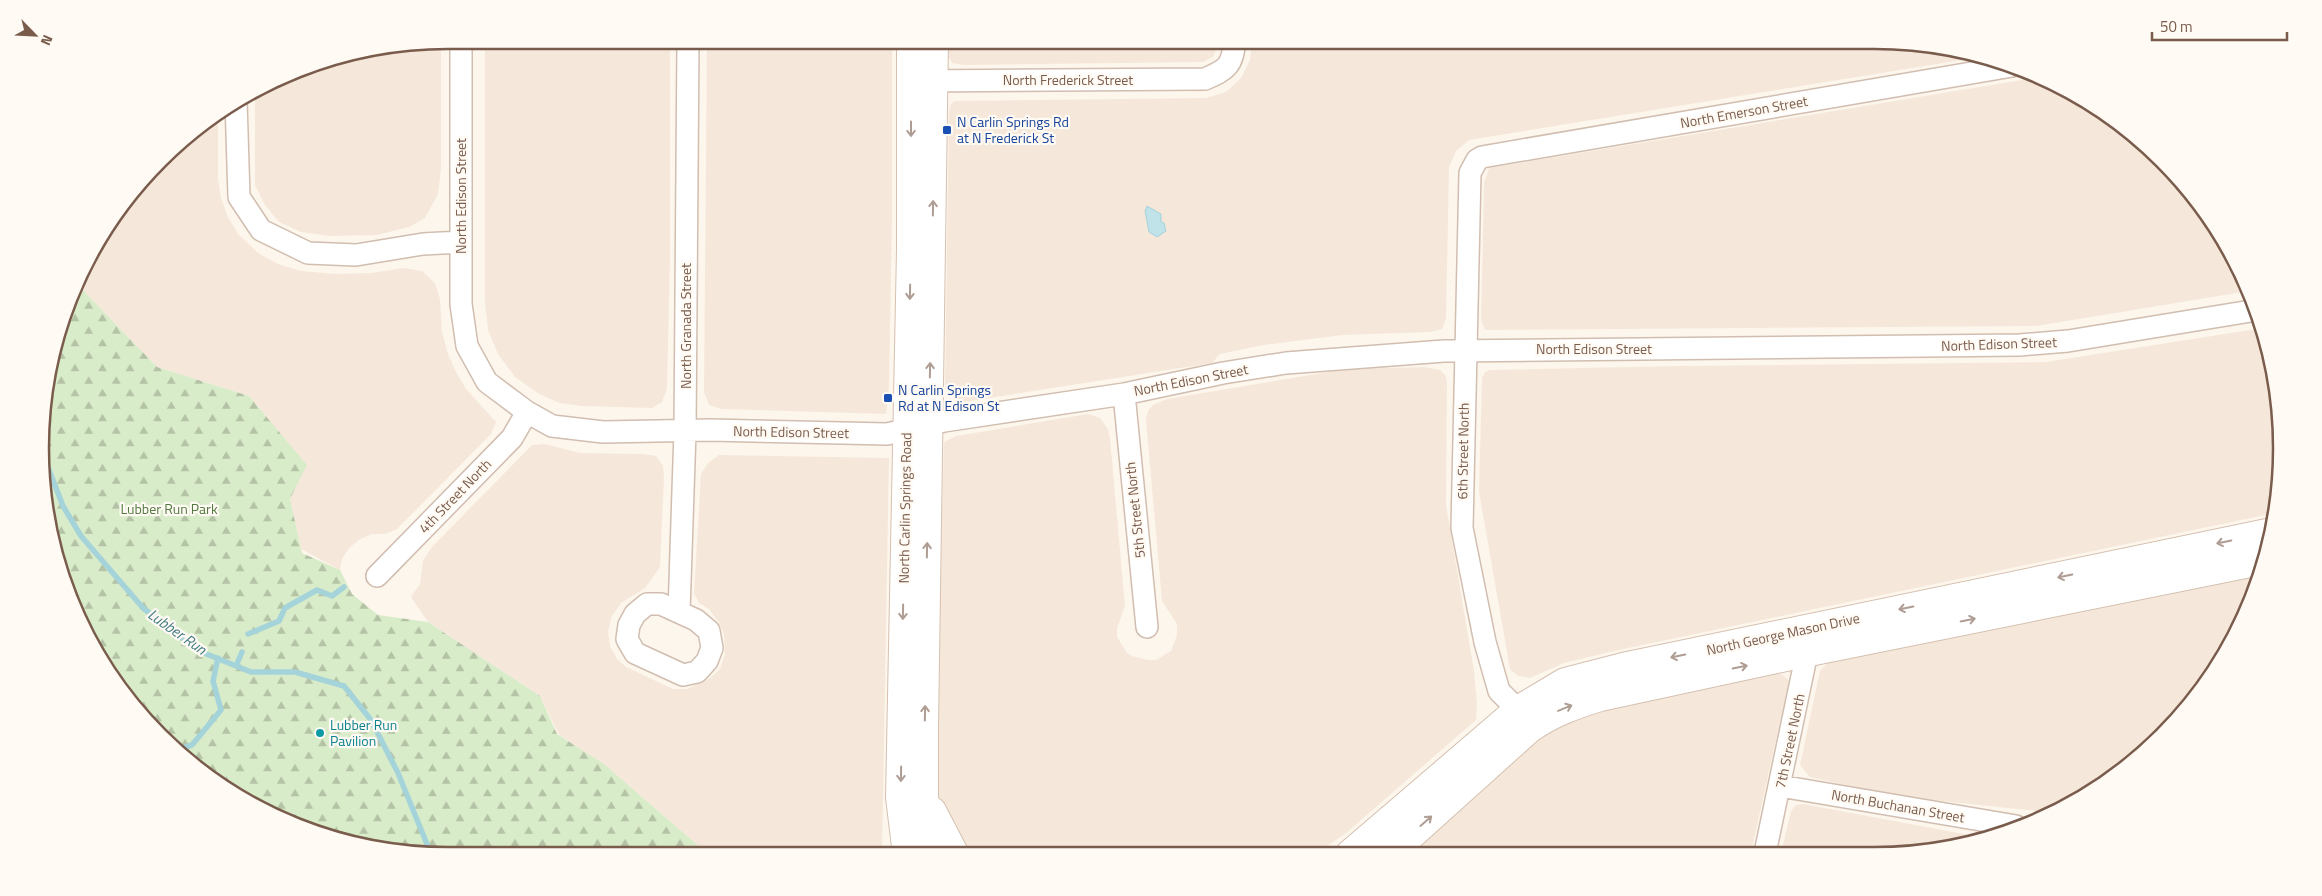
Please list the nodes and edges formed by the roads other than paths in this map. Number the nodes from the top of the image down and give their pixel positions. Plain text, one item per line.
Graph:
1 (462, 49) edge
2 (688, 49) edge
3 (914, 49) edge
4 (932, 49) edge
5 (1234, 49) edge
6 (1997, 68) edge
7 (923, 81) junction
8 (236, 110) edge
9 (1477, 160) joint
10 (460, 242) junction
11 (2249, 311) edge
12 (1466, 350) junction
13 (1124, 394) junction
14 (527, 412) junction
15 (918, 426) junction
16 (685, 431) junction
17 (2264, 534) edge
18 (2257, 561) edge
19 (377, 576) dead end
20 (679, 612) dead end
21 (1147, 627) dead end
22 (1810, 640) junction
23 (1523, 720) junction
24 (1780, 786) junction
25 (924, 796) junction
26 (2001, 826) edge
27 (903, 847) edge
28 (929, 847) edge
29 (951, 847) edge
30 (1367, 847) edge
31 (1397, 847) edge
32 (1766, 847) edge

1 - 10 street, North Edison Street
2 - 16 street, North Granada Street
3 - 7 main road, North Carlin Springs Road
4 - 7 main road, North Carlin Springs Road
5 - 7 street, North Frederick Street
6 - 9 street, North Emerson Street
7 - 15 main road, North Carlin Springs Road
8 - 10 street
9 - 12 street, 6th Street North
10 - 14 street, North Edison Street
11 - 12 street, North Edison Street
12 - 13 street, North Edison Street
12 - 23 street, 6th Street North
13 - 15 street, North Edison Street
13 - 21 street, 5th Street North
14 - 16 street, North Edison Street
14 - 19 street, 4th Street North
15 - 16 street, North Edison Street
25 -> 15 main road, North Carlin Springs Road
15 -> 27 main road, North Carlin Springs Road
16 - 20 street, North Granada Street
17 -> 22 main road, North George Mason Drive
22 -> 18 main road, North George Mason Drive
22 - 23 main road, North George Mason Drive
22 - 24 street, 7th Street North
23 - 30 main road, North George Mason Drive
31 -> 23 main road, North George Mason Drive
24 - 26 street, North Buchanan Street
24 - 32 street, 7th Street North
25 - 28 main road, North Carlin Springs Road
25 - 29 main road

